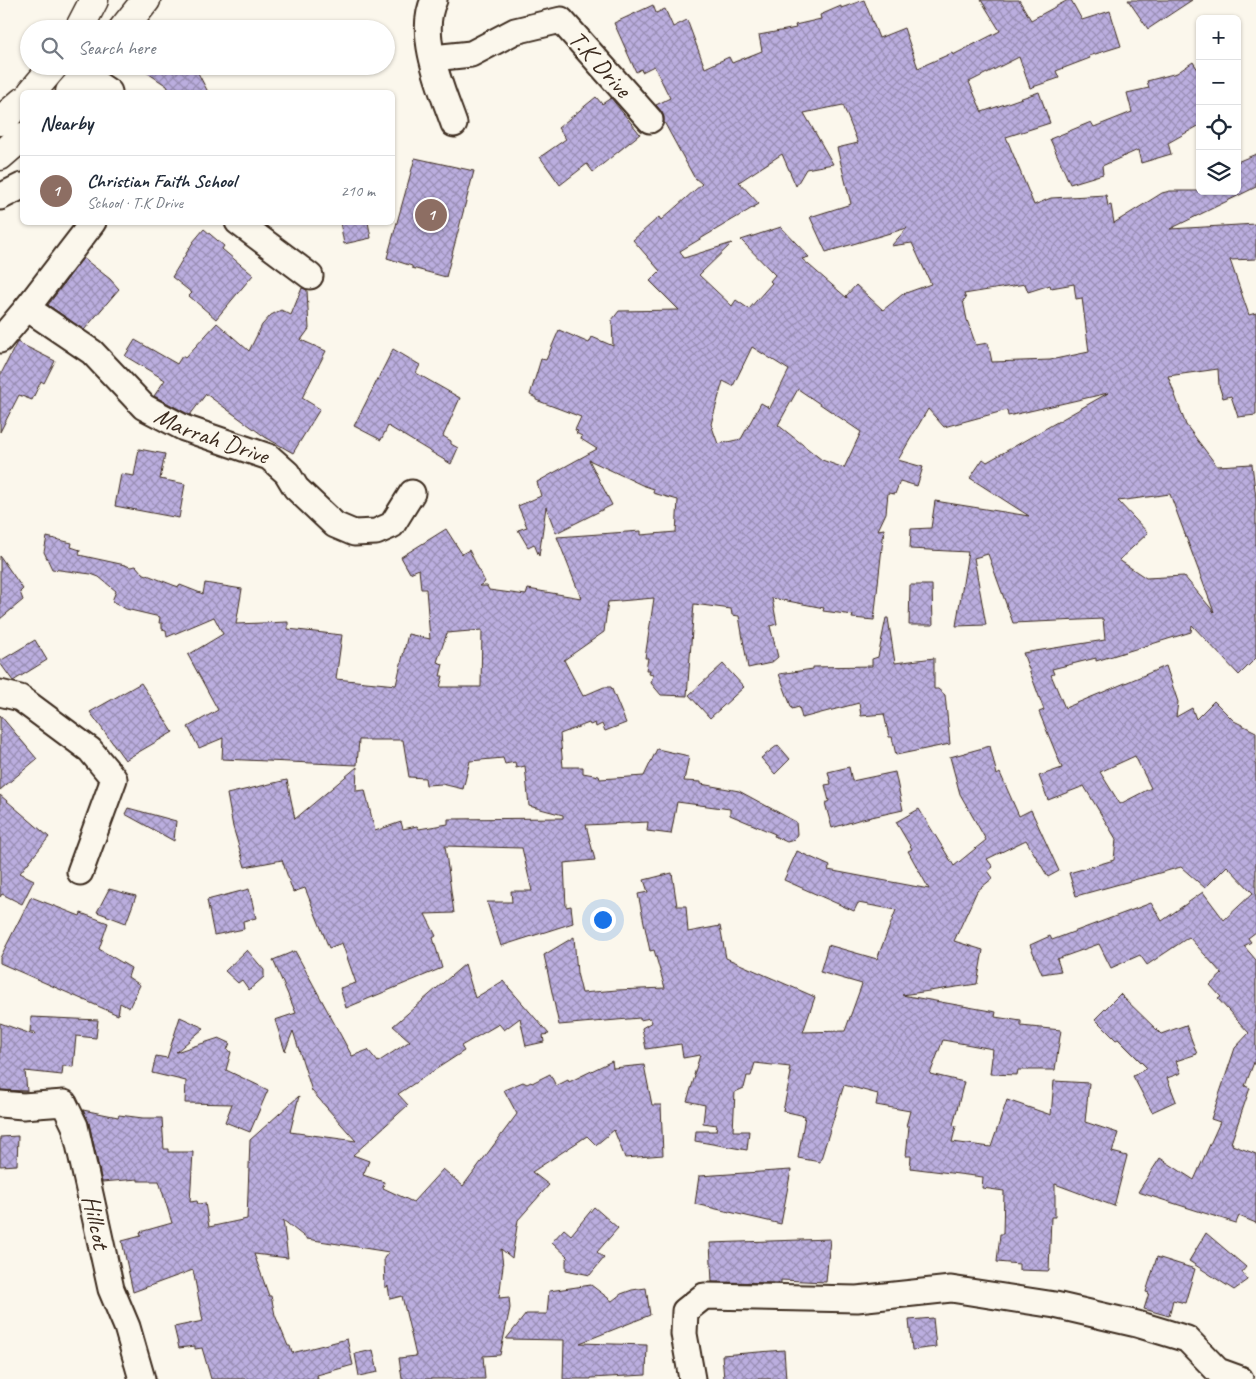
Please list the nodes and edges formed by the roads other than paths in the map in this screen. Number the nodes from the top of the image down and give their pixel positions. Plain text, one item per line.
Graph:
1 (94, 0) edge
2 (146, 0) edge
3 (434, 0) edge
4 (84, 20) edge
5 (130, 20) edge
6 (433, 58) junction
7 (46, 75) edge
8 (83, 78) edge
9 (34, 90) edge
10 (105, 90) edge
11 (20, 104) edge
12 (650, 120) dead end
13 (0, 121) edge
14 (454, 124) dead end
15 (20, 139) edge
16 (0, 156) edge
17 (20, 187) edge
18 (0, 198) edge
19 (91, 225) edge
20 (242, 225) edge
21 (310, 276) dead end
22 (27, 308) junction
23 (0, 340) edge
24 (412, 493) dead end
25 (0, 693) edge
26 (80, 872) dead end
27 (11, 1105) edge
28 (142, 1379) edge
29 (692, 1379) edge
30 (1240, 1379) edge

1 - 4 main road
2 - 5 main road
3 - 6 street
6 - 12 street, T.K Drive
6 - 14 street
7 - 9 main road
8 - 10 street
11 - 13 main road
15 - 16 main road
17 - 18 street
19 - 22 street
20 - 21 street
22 - 23 street
22 - 24 street, Marrah Drive
25 - 26 street
27 - 28 street, Hillcot
29 - 30 street

